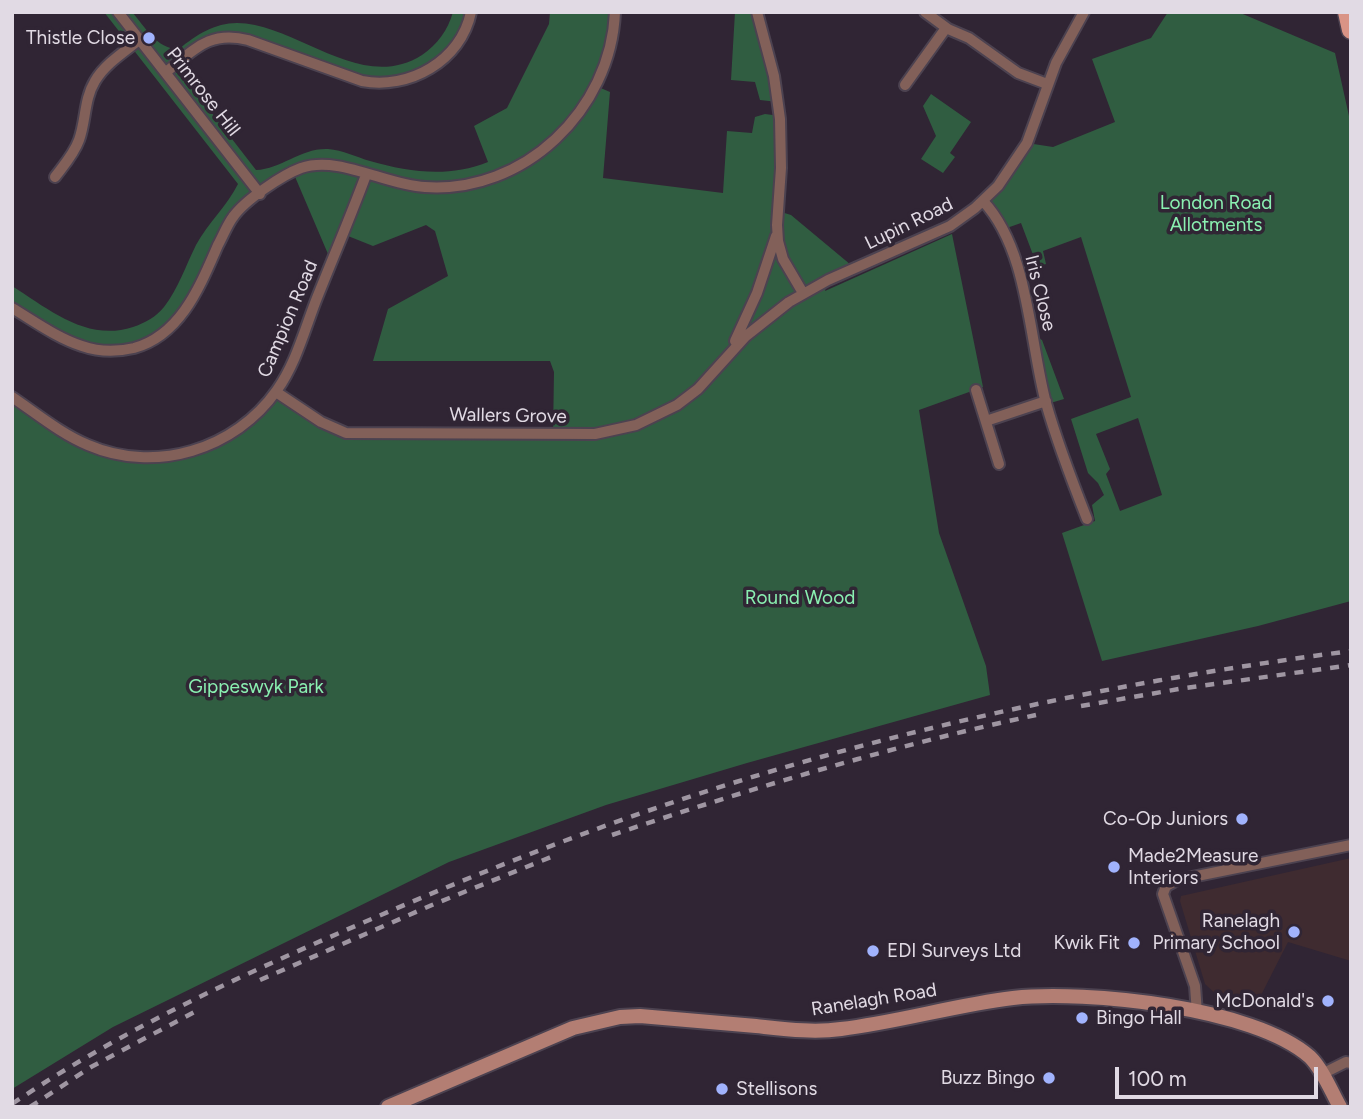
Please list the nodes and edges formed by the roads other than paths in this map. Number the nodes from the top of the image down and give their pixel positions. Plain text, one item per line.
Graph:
1 (118, 12) edge
2 (471, 12) edge
3 (615, 12) edge
4 (757, 12) edge
5 (925, 12) edge
6 (1084, 12) edge
7 (1346, 12) edge
8 (946, 28) junction
9 (1351, 30) edge
10 (139, 40) junction
11 (166, 72) junction
12 (1047, 84) junction
13 (905, 85) dead end
14 (366, 175) junction
15 (55, 177) dead end
16 (260, 194) junction
17 (983, 201) junction
18 (777, 233) junction
19 (803, 293) junction
20 (12, 308) edge
21 (726, 356) junction
22 (976, 390) dead end
23 (276, 392) junction
24 (12, 397) edge
25 (1046, 401) junction
26 (986, 421) junction
27 (999, 464) dead end
28 (1087, 519) dead end
29 (1351, 845) edge
30 (1197, 1013) junction
31 (1351, 1063) edge
32 (1322, 1074) junction
33 (388, 1107) edge
34 (1340, 1107) edge

1 - 10 street, Primrose Hill
2 - 11 street
3 - 14 street
4 - 18 street, Wallers Grove
5 - 8 street
6 - 12 street, Lupin Road
7 - 9 main road
8 - 12 street
8 - 13 street
10 - 11 street, Primrose Hill
10 - 15 street
11 - 16 street, Primrose Hill
12 - 17 street, Lupin Road
14 - 16 street
14 - 23 street, Campion Road
16 - 20 street
17 - 19 street, Lupin Road
17 - 25 street, Iris Close
18 - 19 street, Wallers Grove
18 - 21 street, Wallers Grove
19 - 21 street, Wallers Grove
21 - 23 street, Wallers Grove
22 - 26 street
23 - 24 street, Campion Road
25 - 26 street
25 - 28 street, Iris Close
26 - 27 street
29 - 30 street
30 - 32 main road, Ranelagh Road
30 - 33 main road, Ranelagh Road
31 - 32 street
32 - 34 main road, Ranelagh Road

